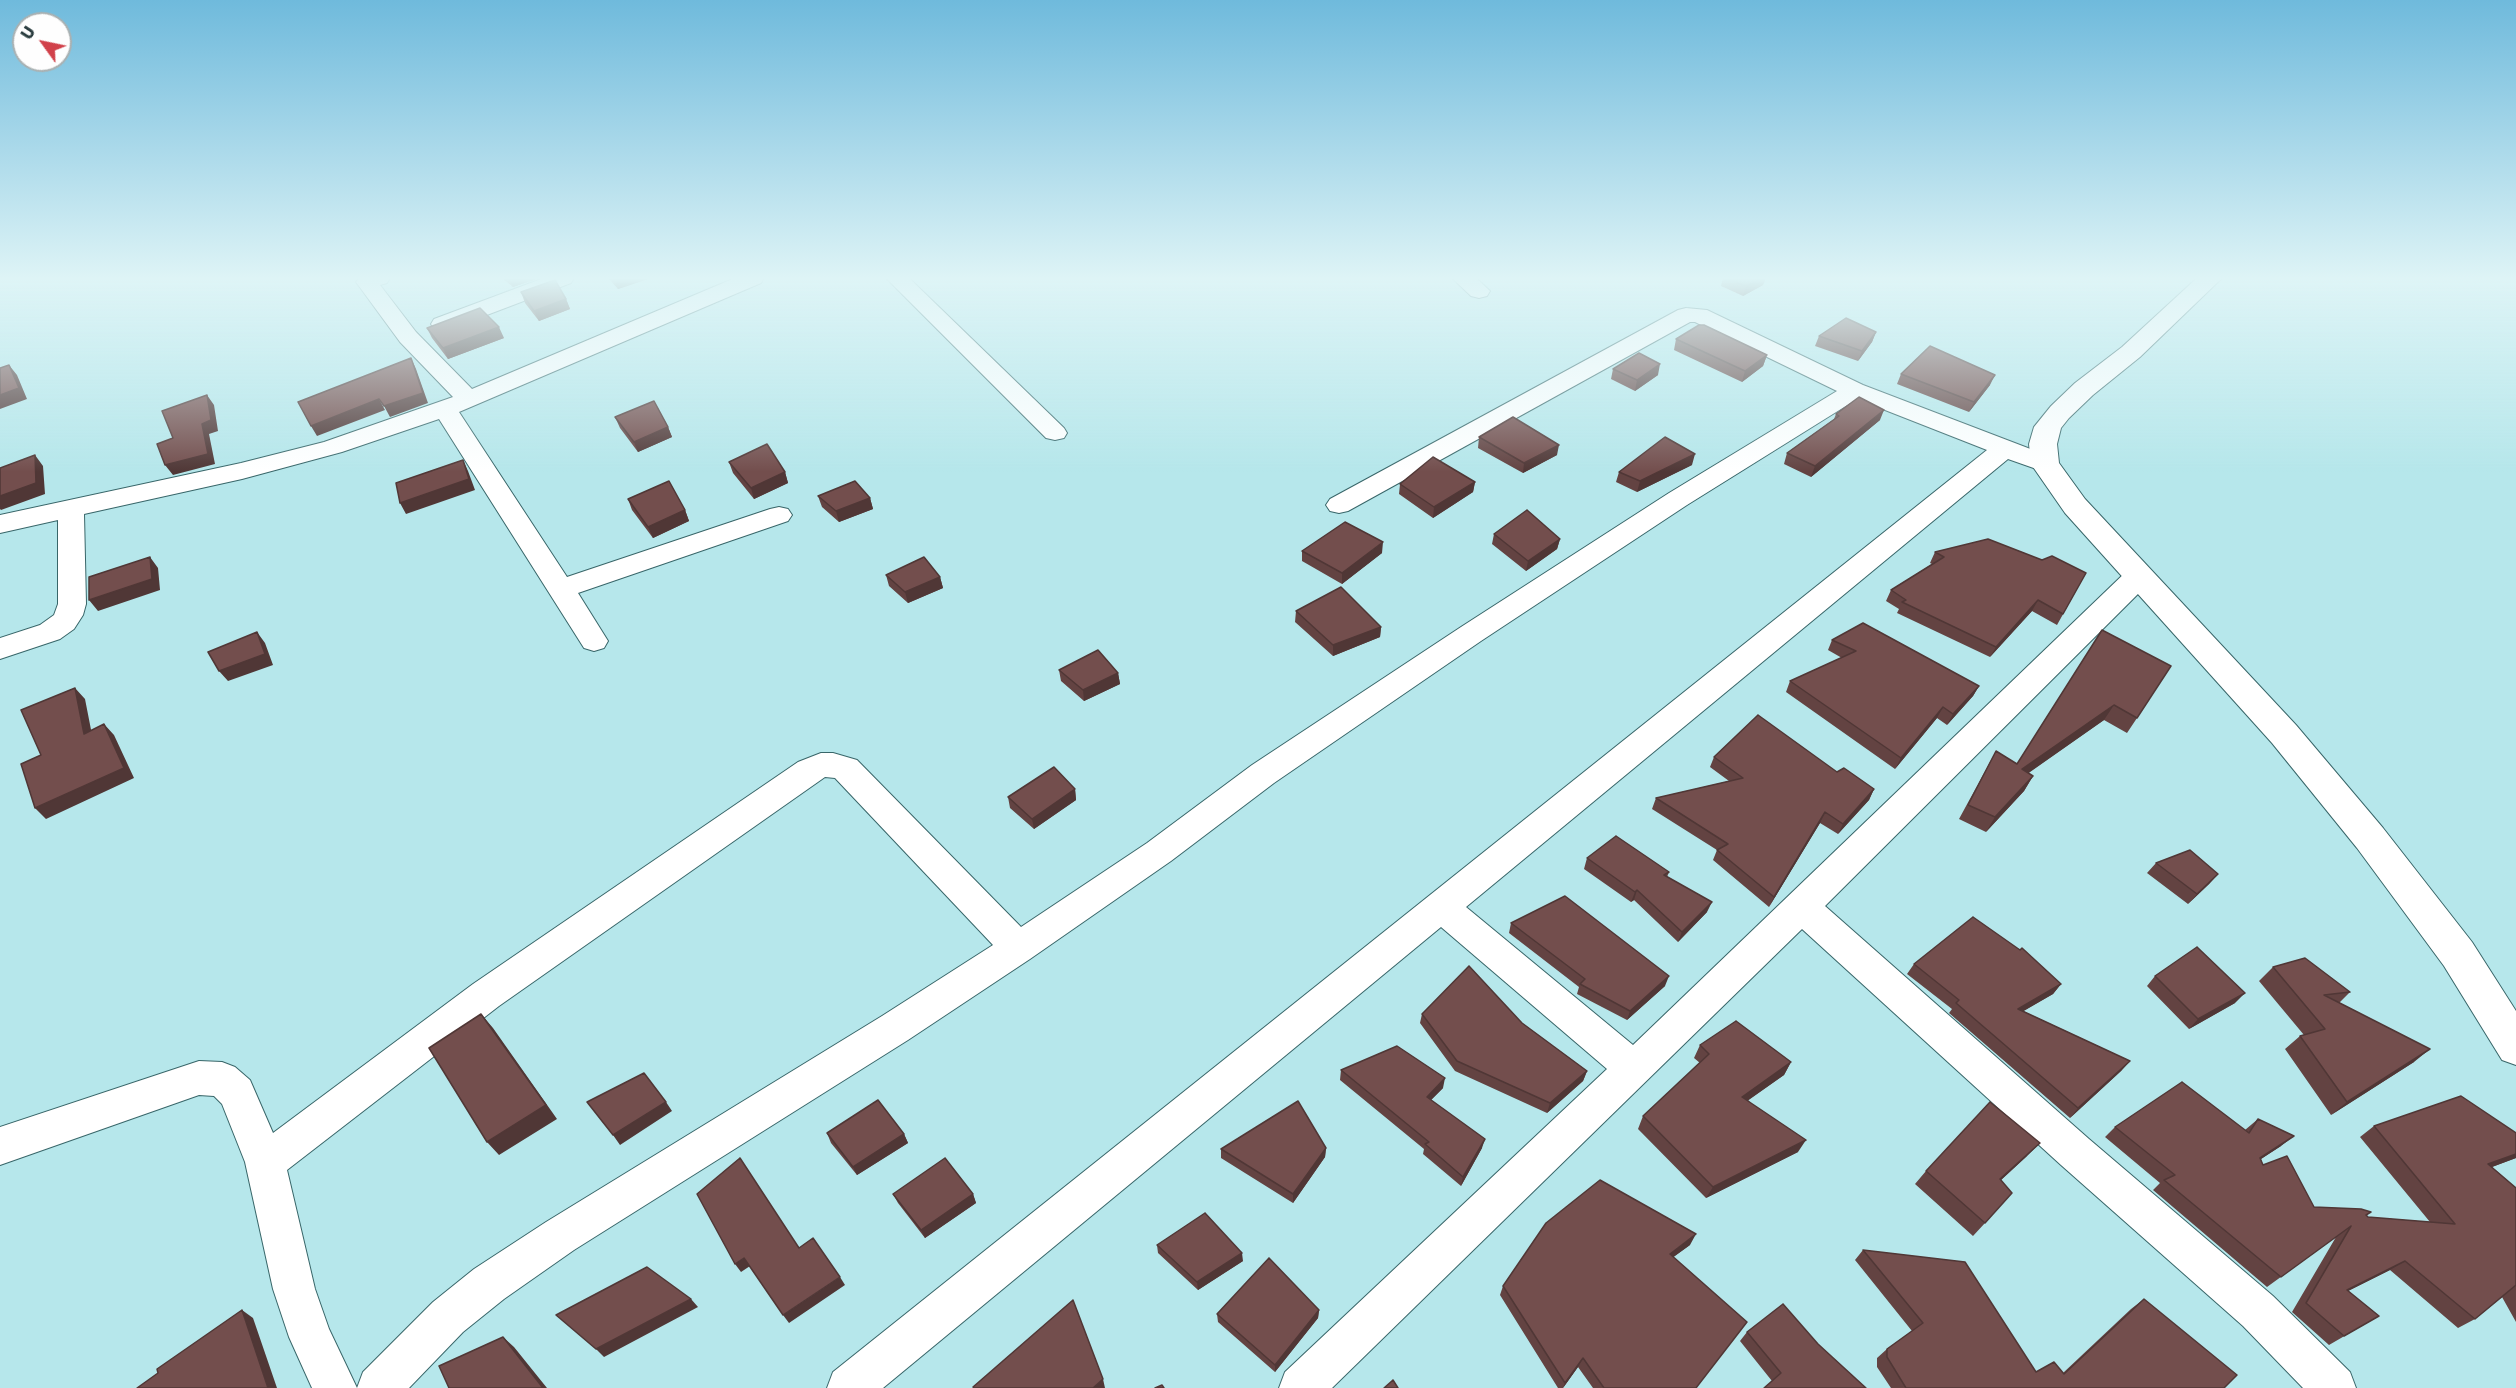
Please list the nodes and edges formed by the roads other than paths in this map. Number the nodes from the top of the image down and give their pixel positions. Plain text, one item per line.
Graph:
1 (412, 343) edge
2 (601, 343) edge
3 (963, 343) edge
4 (1635, 343) edge
5 (1757, 343) edge
6 (2141, 343) edge
7 (1855, 390) junction
8 (457, 404) junction
9 (1055, 433) dead end
10 (2006, 448) junction
11 (2044, 464) junction
12 (1339, 505) dead end
13 (71, 507) junction
14 (779, 515) dead end
15 (0, 524) edge
16 (2139, 576) junction
17 (560, 589) junction
18 (594, 641) dead end
19 (0, 649) edge
20 (1442, 907) junction
21 (1802, 907) junction
22 (1018, 948) junction
23 (2516, 1047) edge
24 (1633, 1068) junction
25 (0, 1146) edge
26 (265, 1162) junction
27 (335, 1388) edge
28 (379, 1388) edge
29 (849, 1388) edge
30 (1301, 1388) edge
31 (2334, 1388) edge

1 - 8 street
2 - 8 street
3 - 9 street
4 - 12 street
5 - 7 street
6 - 11 main road
7 - 10 street
7 - 22 street
8 - 13 street
8 - 17 street
10 - 11 street
10 - 20 street
11 - 16 main road
13 - 15 street
13 - 19 street
14 - 17 street
16 - 21 street
16 - 23 main road
17 - 18 street
20 - 24 street
20 - 29 street
21 - 24 street
21 - 31 street
22 - 26 street
22 - 28 street
24 - 30 street
25 - 26 street
26 - 27 street

